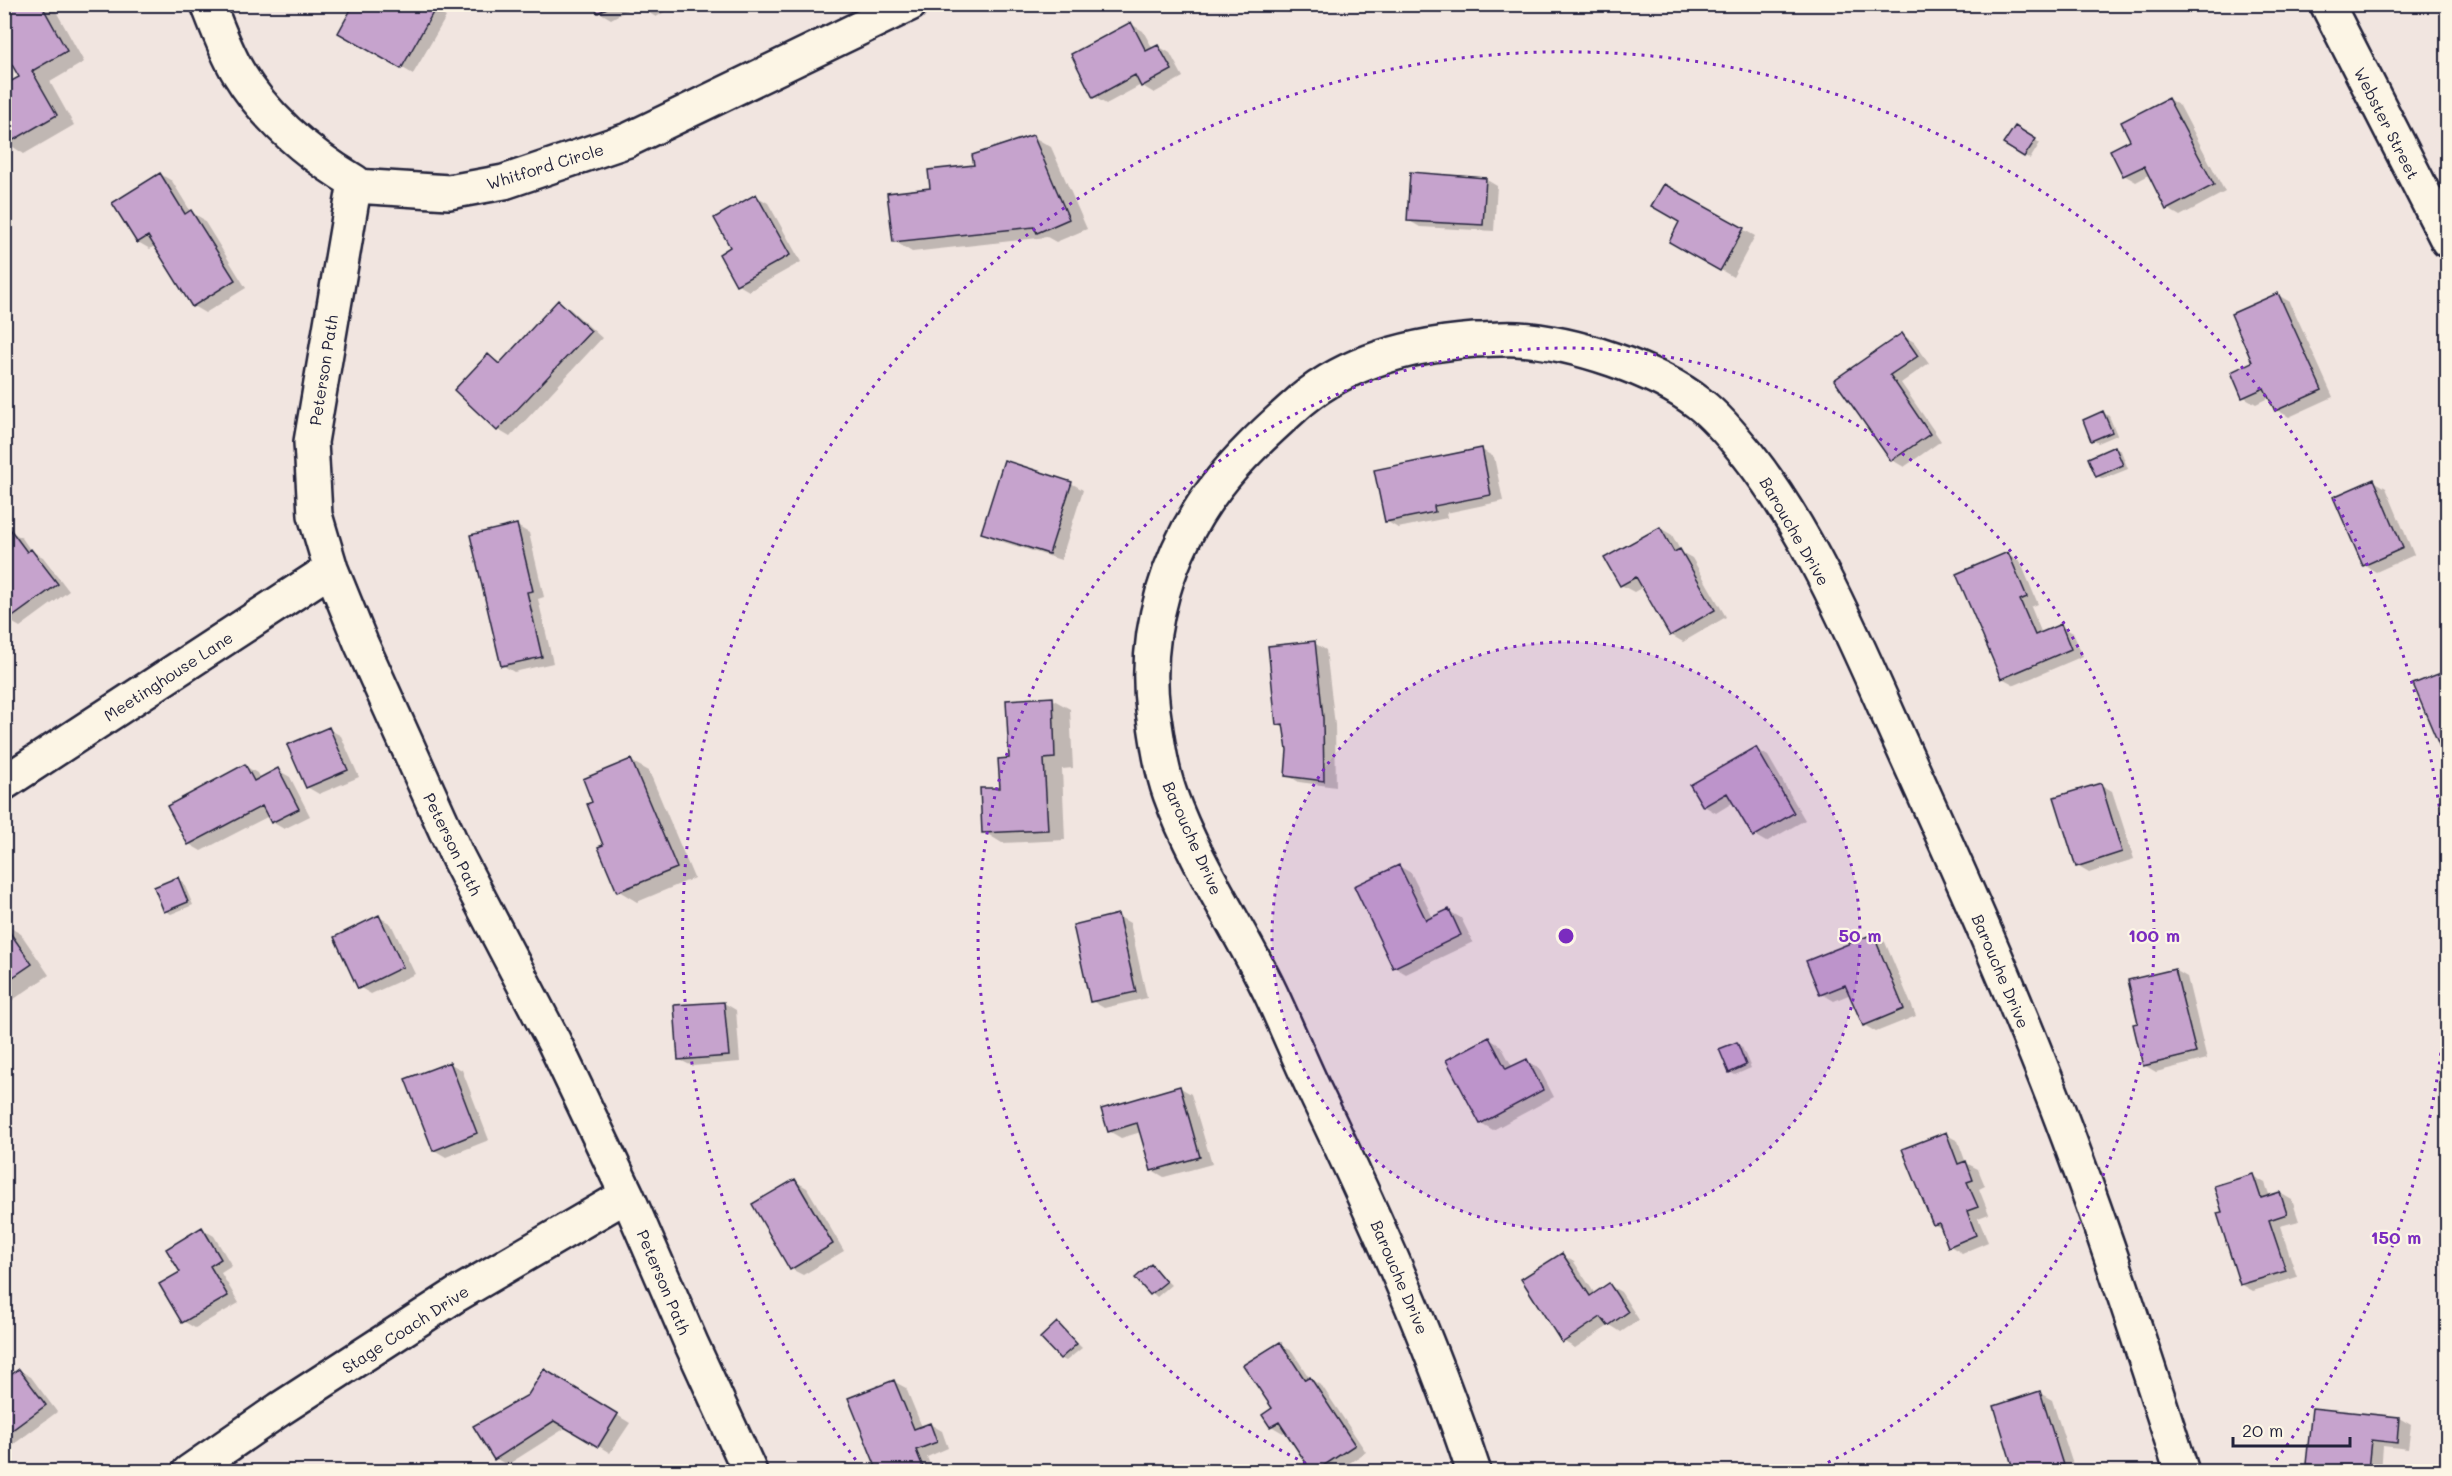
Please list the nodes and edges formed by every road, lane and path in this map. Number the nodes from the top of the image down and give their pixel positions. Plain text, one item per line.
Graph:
1 (208, 4) edge
2 (910, 4) edge
3 (2327, 4) edge
4 (355, 182) junction
5 (2448, 241) edge
6 (331, 569) junction
7 (4, 783) edge
8 (627, 1195) junction
9 (189, 1472) edge
10 (750, 1472) edge
11 (1474, 1472) edge
12 (2182, 1472) edge

1 - 4 street, Whitford Circle
2 - 4 street, Whitford Circle
3 - 5 street, Webster Street
4 - 6 street, Peterson Path
6 - 7 street, Meetinghouse Lane
6 - 8 street, Peterson Path
8 - 9 street, Stage Coach Drive
8 - 10 street, Peterson Path
11 - 12 street, Barouche Drive

